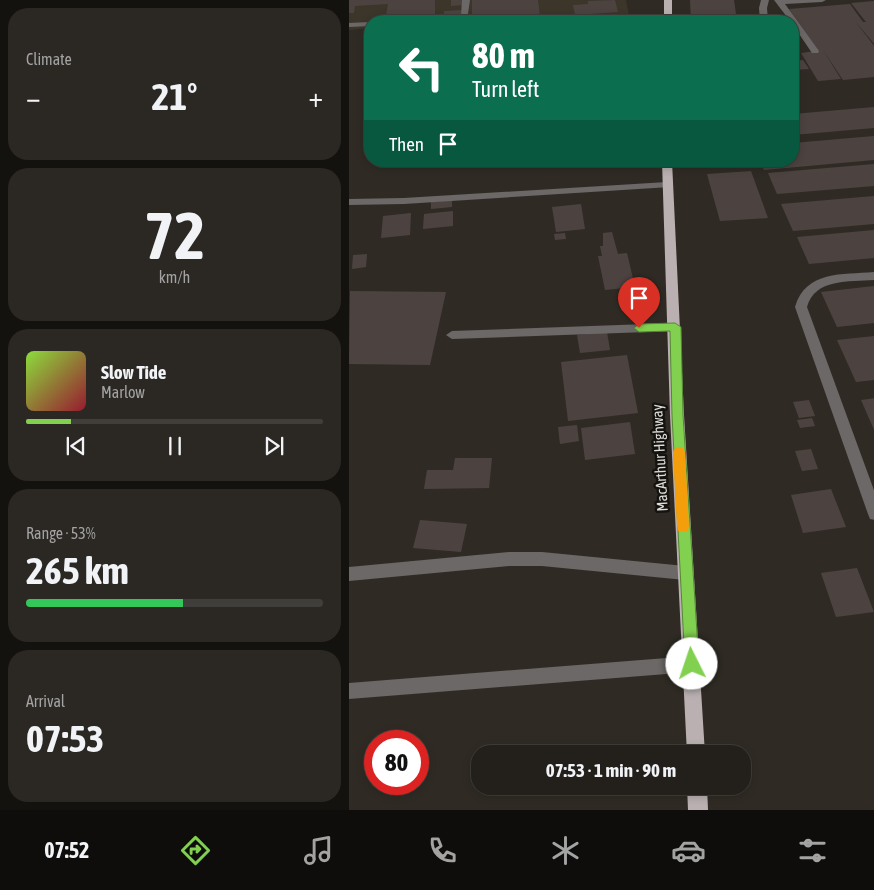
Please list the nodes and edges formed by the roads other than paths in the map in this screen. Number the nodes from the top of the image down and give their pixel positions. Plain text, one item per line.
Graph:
1 (466, 0) edge
2 (668, 0) edge
3 (765, 0) edge
4 (821, 0) edge
5 (779, 1) edge
6 (464, 15) edge
7 (668, 15) edge
8 (764, 15) edge
9 (789, 15) edge
10 (364, 25) edge
11 (349, 26) edge
12 (799, 29) edge
13 (815, 51) dead end
14 (667, 167) edge
15 (667, 184) junction
16 (349, 202) edge
17 (874, 276) edge
18 (675, 327) junction
19 (452, 335) dead end
20 (874, 514) edge
21 (349, 574) edge
22 (685, 574) junction
23 (692, 664) junction
24 (349, 690) edge
25 (696, 745) edge
26 (697, 795) edge
27 (698, 810) edge

1 - 6 lane
2 - 7 highway
3 - 8 lane
4 - 5 lane
5 - 9 lane
10 - 11 lane
12 - 13 lane
14 - 15 highway, MacArthur Highway
15 - 16 lane
15 - 18 highway, MacArthur Highway
17 - 20 lane
18 - 19 lane
18 - 22 highway, MacArthur Highway
21 - 22 lane
22 - 23 highway, MacArthur Highway
23 - 24 lane
23 - 25 highway, MacArthur Highway
26 - 27 highway

